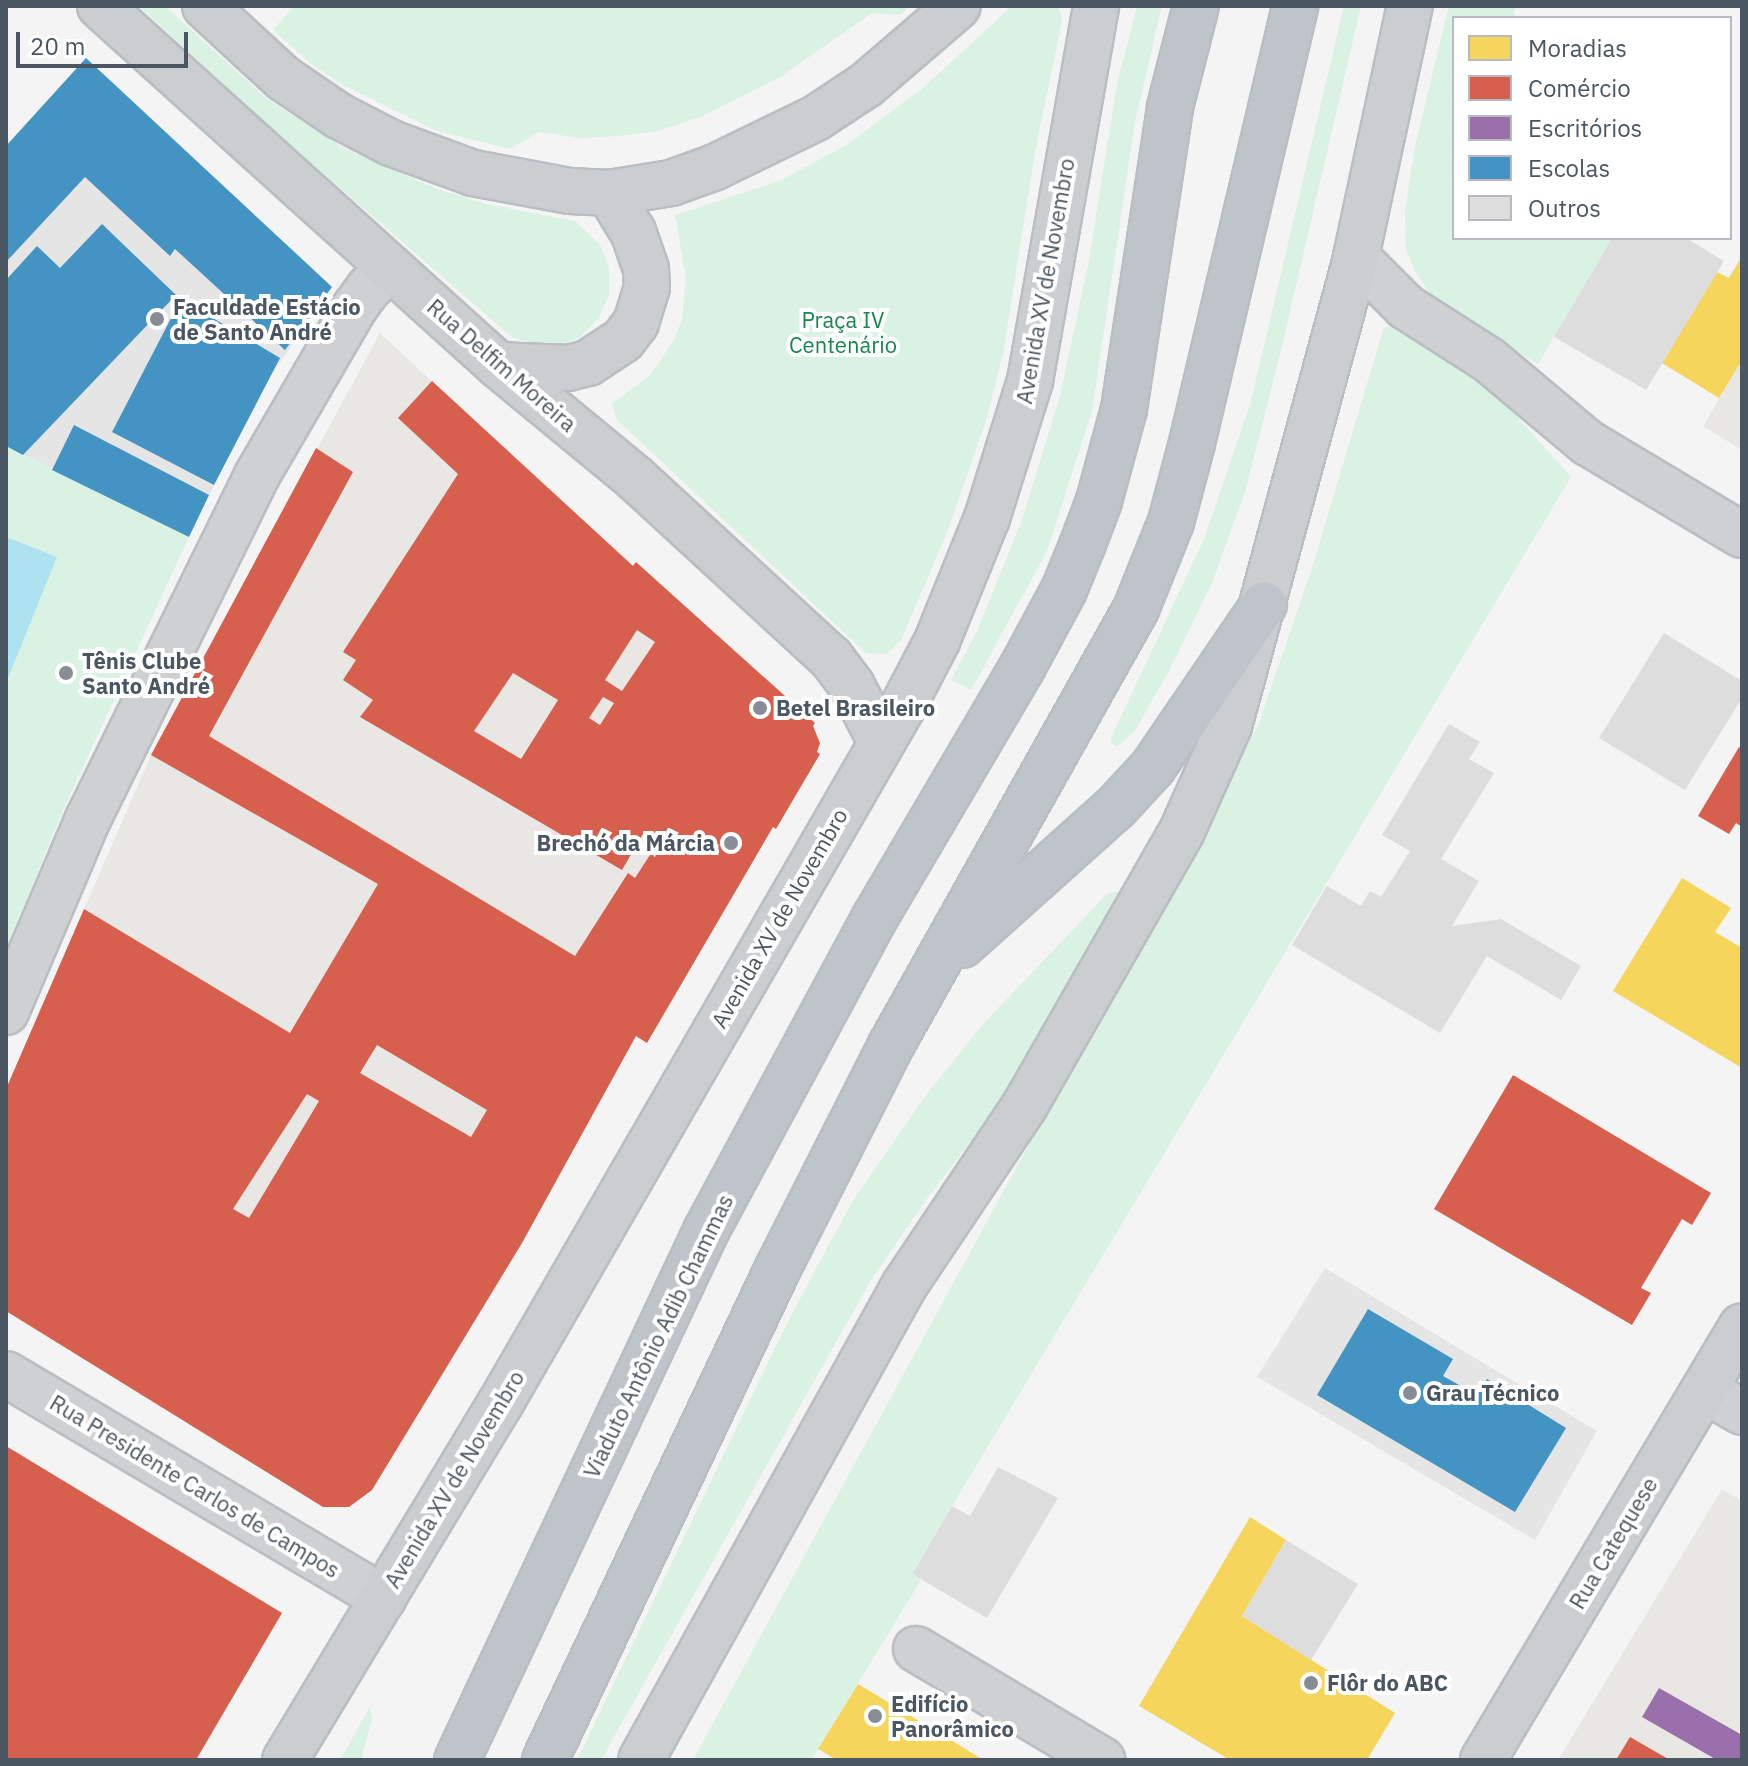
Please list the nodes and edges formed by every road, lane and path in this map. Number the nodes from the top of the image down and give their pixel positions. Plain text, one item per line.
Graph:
1 (100, 6) edge
2 (205, 6) edge
3 (958, 6) edge
4 (1096, 6) edge
5 (1196, 6) edge
6 (1295, 6) edge
7 (1410, 6) edge
8 (609, 193) junction
9 (1356, 257) junction
10 (391, 269) junction
11 (498, 365) junction
12 (1742, 535) edge
13 (1264, 604) junction
14 (881, 742) junction
15 (933, 971) junction
16 (6, 1012) edge
17 (1742, 1326) edge
18 (6, 1374) edge
19 (1704, 1390) junction
20 (1742, 1412) edge
21 (383, 1598) junction
22 (916, 1649) dead end
23 (285, 1760) edge
24 (457, 1760) edge
25 (545, 1760) edge
26 (641, 1760) edge
27 (1102, 1760) edge
28 (1483, 1760) edge

1 - 10 main road, Rua Delfim Moreira
2 - 8 main road
3 - 8 main road
4 - 14 main road, Avenida XV de Novembro
5 - 24 highway, Viaduto Antônio Adib Chammas
6 - 15 highway
7 - 9 main road
8 - 11 main road
9 - 12 street
9 - 13 main road
10 - 11 main road, Rua Delfim Moreira
10 - 16 street
11 - 14 main road, Rua Delfim Moreira
13 - 15 highway
13 - 26 main road
14 - 21 main road, Avenida XV de Novembro
15 - 25 highway
17 - 19 main road, Rua Catequese
18 - 21 street, Rua Presidente Carlos de Campos
19 - 20 street
19 - 28 main road, Rua Catequese
21 - 23 main road, Avenida XV de Novembro
22 - 27 street

